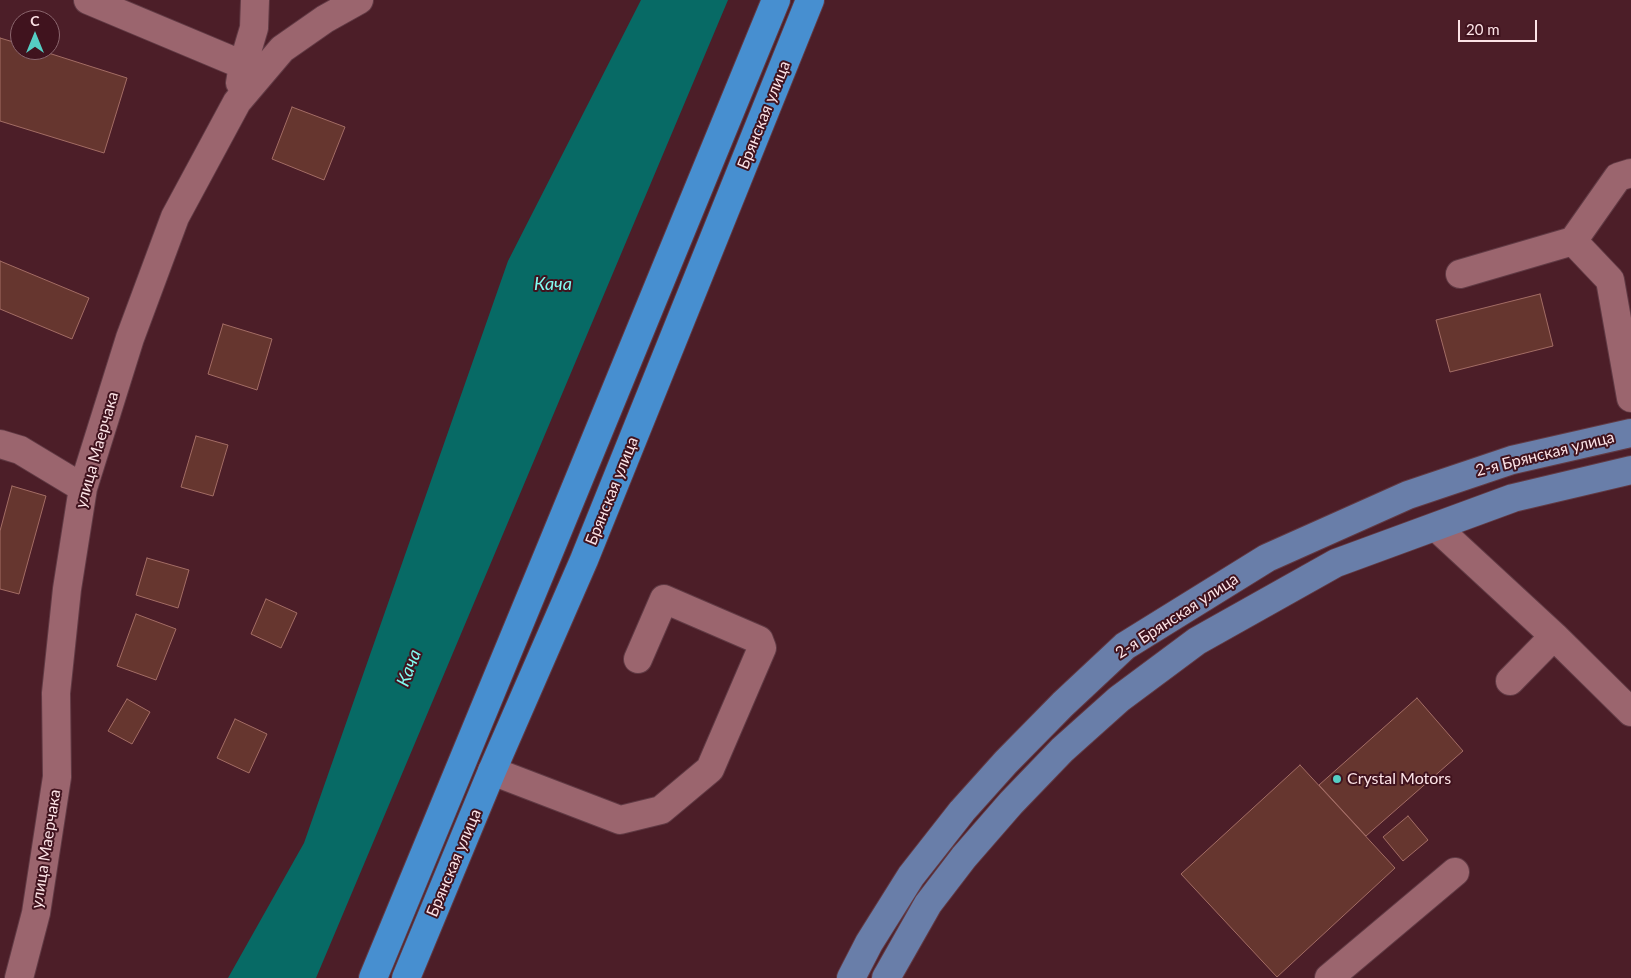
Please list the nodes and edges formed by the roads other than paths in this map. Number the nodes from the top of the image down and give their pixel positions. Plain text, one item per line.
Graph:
1 (88, 0) edge
2 (255, 0) edge
3 (359, 0) edge
4 (776, 0) edge
5 (810, 0) edge
6 (243, 65) junction
7 (237, 102) junction
8 (1631, 173) edge
9 (1573, 241) junction
10 (1460, 274) dead end
11 (1621, 277) edge
12 (1631, 398) edge
13 (1631, 433) edge
14 (0, 444) edge
15 (1631, 470) edge
16 (84, 488) junction
17 (1436, 527) junction
18 (1554, 636) junction
19 (638, 659) dead end
20 (1510, 681) dead end
21 (1631, 712) edge
22 (492, 771) junction
23 (1455, 872) dead end
24 (19, 978) edge
25 (373, 978) edge
26 (406, 978) edge
27 (851, 978) edge
28 (886, 978) edge
29 (1329, 978) edge

1 - 6 street
2 - 6 street
3 - 7 street, улица Маерчака
4 - 25 highway, Брянская улица
5 - 22 highway, Брянская улица
6 - 7 street
7 - 16 street, улица Маерчака
8 - 9 street
9 - 10 street
9 - 11 street
11 - 12 street
13 - 27 main road, 2-я Брянская улица
14 - 16 street
15 - 17 main road, 2-я Брянская улица
16 - 24 street, улица Маерчака
17 - 18 street
17 - 28 main road, 2-я Брянская улица
18 - 20 street
18 - 21 street
19 - 22 street
22 - 26 highway, Брянская улица
23 - 29 street

